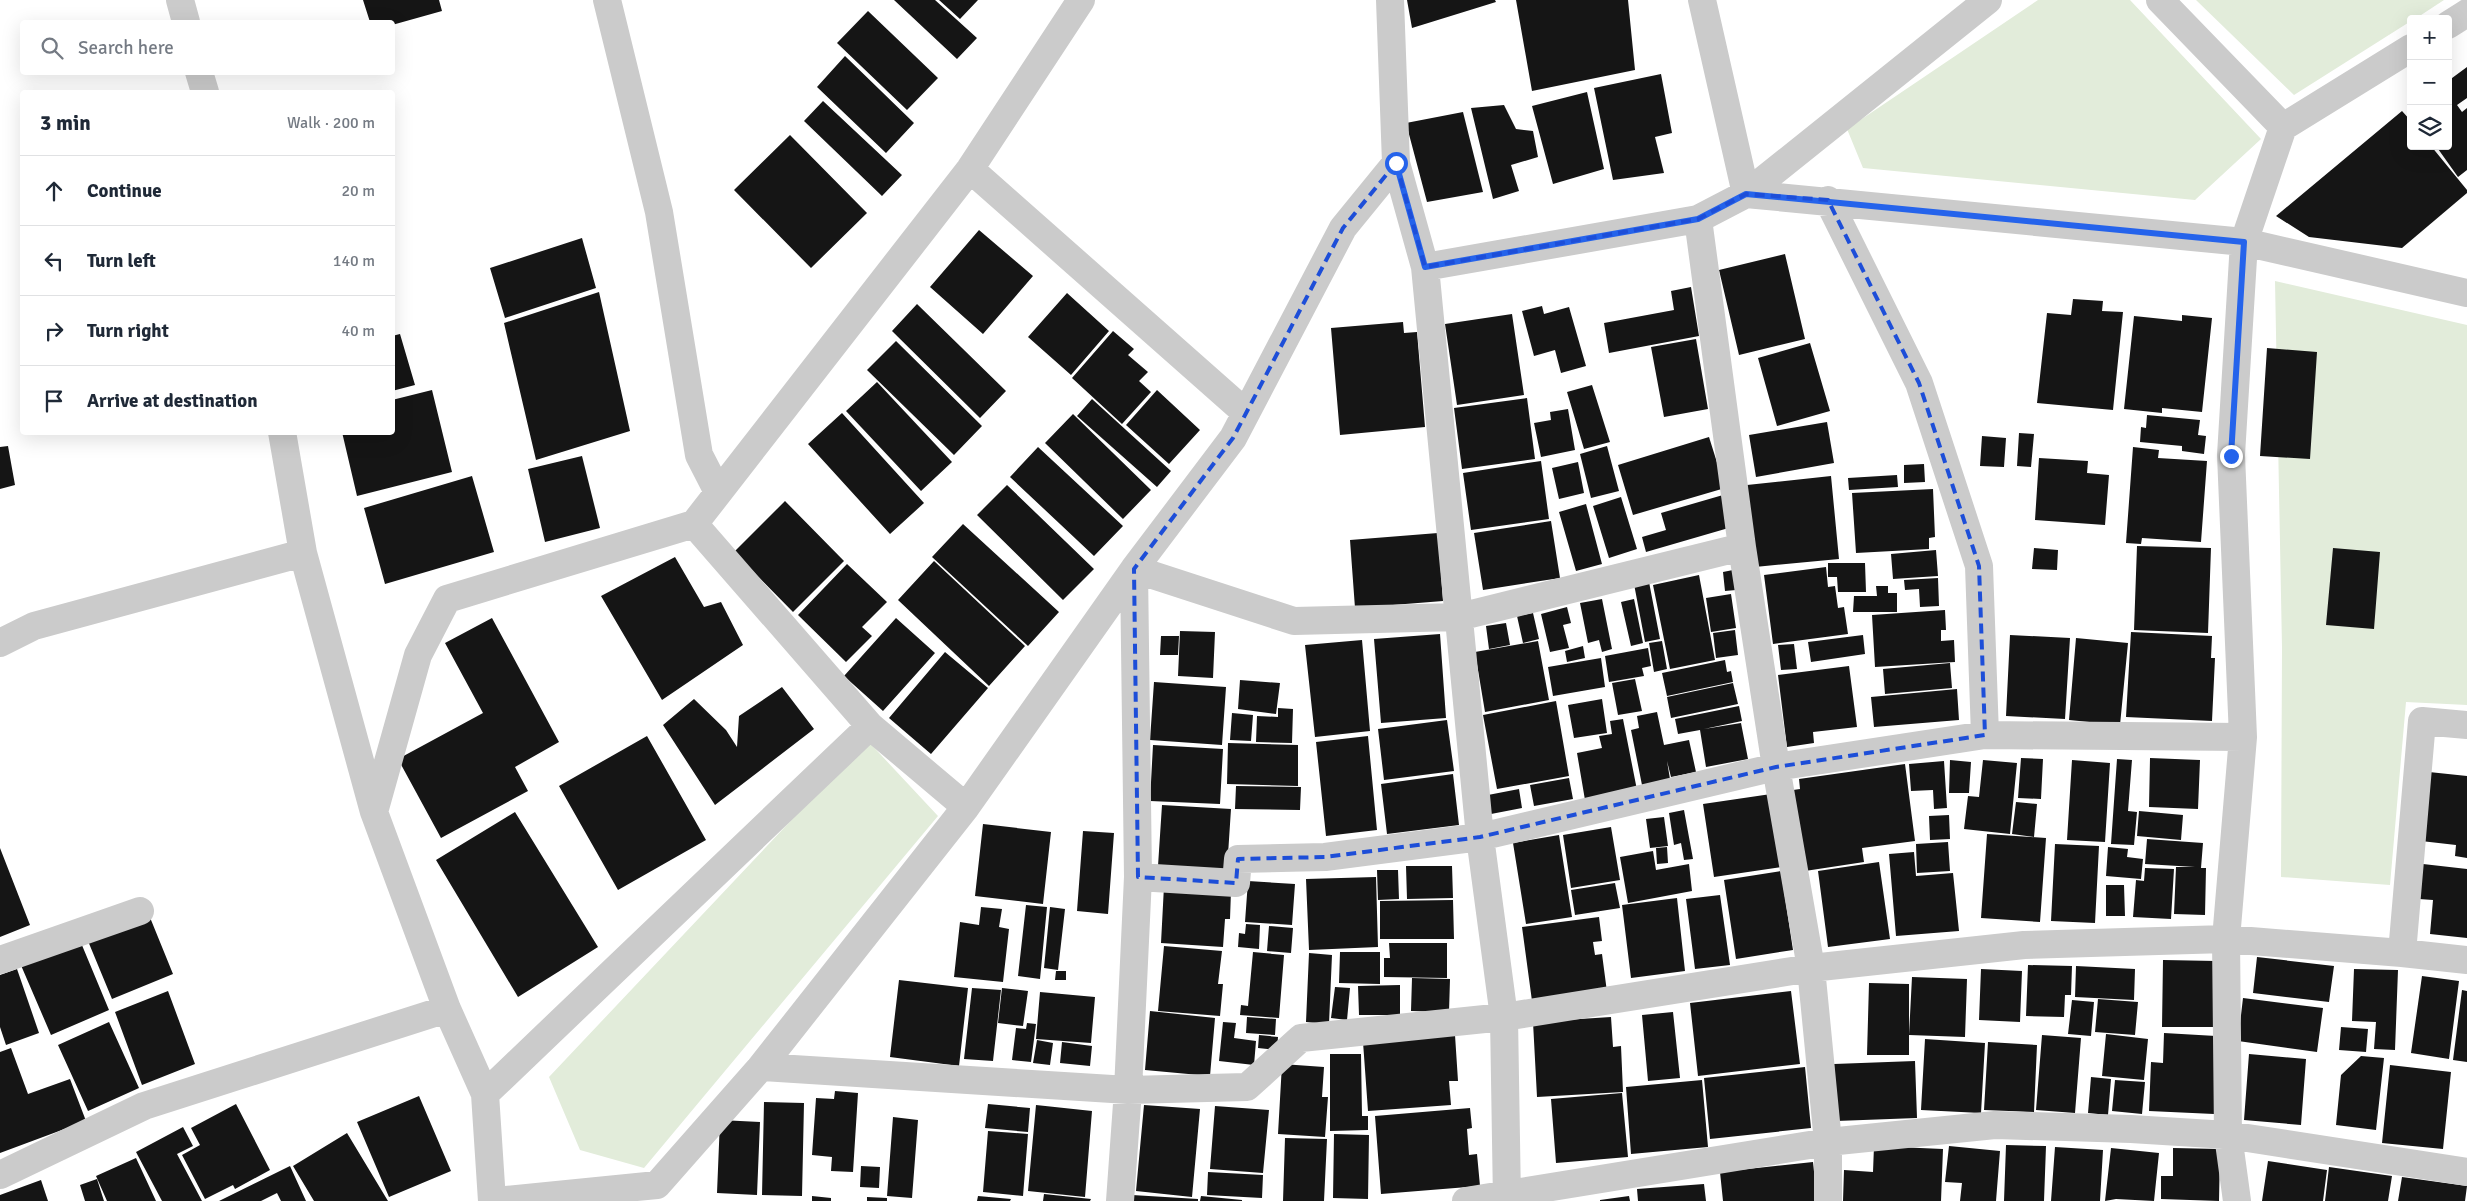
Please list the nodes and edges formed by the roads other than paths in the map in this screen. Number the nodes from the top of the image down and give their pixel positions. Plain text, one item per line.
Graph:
1 (180, 0) edge
2 (607, 0) edge
3 (1081, 0) edge
4 (1390, 0) edge
5 (1702, 0) edge
6 (1988, 0) edge
7 (2160, 0) edge
8 (2467, 13) edge
9 (185, 20) edge
10 (2452, 22) edge
11 (2407, 50) edge
12 (200, 75) edge
13 (204, 90) edge
14 (2284, 127) junction
15 (1396, 163) junction
16 (970, 169) junction
17 (1746, 194) junction
18 (1828, 200) junction
19 (1698, 219) junction
20 (2244, 242) junction
21 (1425, 267) junction
22 (2467, 293) edge
23 (1246, 413) junction
24 (283, 435) edge
25 (718, 492) junction
26 (694, 524) junction
27 (1742, 547) junction
28 (303, 553) junction
29 (1134, 569) junction
30 (1459, 616) junction
31 (0, 643) edge
32 (2467, 725) edge
33 (870, 726) junction
34 (1985, 735) junction
35 (2243, 737) junction
36 (1776, 767) junction
37 (966, 808) junction
38 (374, 812) junction
39 (1480, 837) junction
40 (1138, 877) junction
41 (140, 911) dead end
42 (2226, 939) junction
43 (2402, 954) junction
44 (0, 960) edge
45 (2467, 960) edge
46 (1811, 968) junction
47 (447, 1009) junction
48 (1504, 1017) junction
49 (761, 1067) junction
50 (1128, 1090) junction
51 (485, 1094) junction
52 (2228, 1134) junction
53 (1828, 1142) junction
54 (2467, 1172) edge
55 (0, 1175) edge
56 (1506, 1198) edge
57 (494, 1201) edge
58 (1120, 1201) edge
59 (1466, 1201) edge
60 (1828, 1201) edge
61 (2237, 1201) edge

1 - 9 street
2 - 25 street
3 - 16 street
4 - 15 street
5 - 17 street
6 - 17 street
7 - 14 street
8 - 10 street
11 - 14 street
12 - 13 street
14 - 20 street
15 - 21 street
15 - 23 street
16 - 23 street
16 - 25 street
17 - 18 street
17 - 19 street
18 - 20 street
18 - 34 street
19 - 21 street
19 - 27 street
20 - 22 street
20 - 35 street
21 - 30 street
23 - 29 street
24 - 28 street
25 - 26 street
26 - 33 street
26 - 38 street
27 - 30 street
27 - 36 street
28 - 31 street
28 - 38 street
29 - 30 street
29 - 37 street
29 - 40 street
30 - 39 street
32 - 43 street
33 - 37 street
33 - 51 street
34 - 35 street
34 - 36 street
35 - 42 street
36 - 39 street
36 - 46 street
37 - 49 street
38 - 47 street
39 - 40 street
39 - 48 street
40 - 50 street
41 - 44 street
42 - 43 street
42 - 46 street
42 - 52 street
43 - 45 street
46 - 48 street
46 - 53 street
47 - 51 street
47 - 55 street
48 - 50 street
48 - 56 street
49 - 50 street
49 - 57 street
50 - 58 street
51 - 57 street
52 - 53 street
52 - 54 street
52 - 61 street
53 - 56 street
53 - 60 street
56 - 59 street

